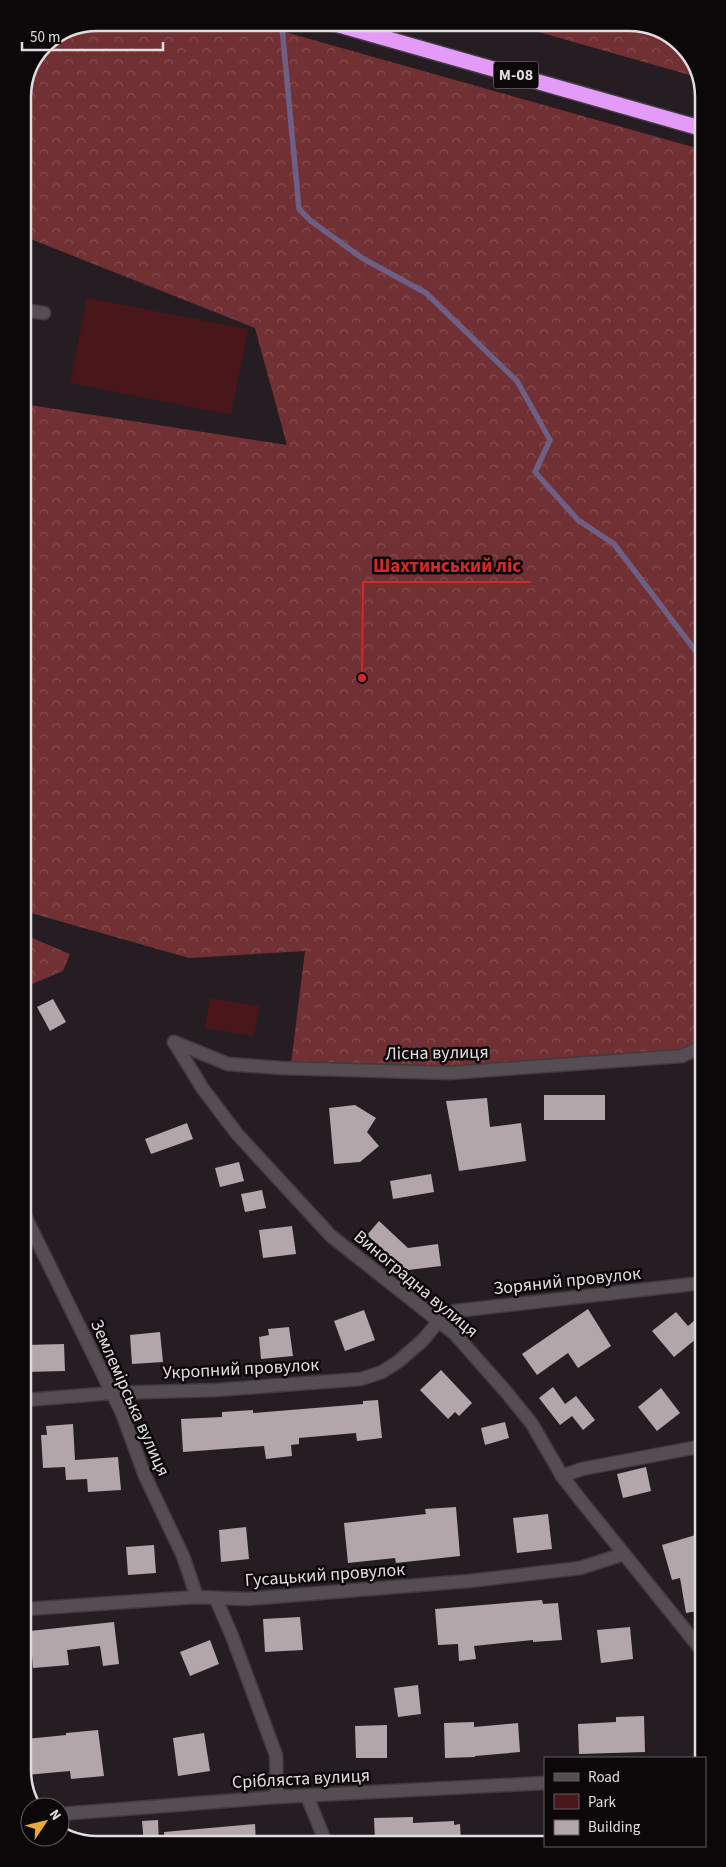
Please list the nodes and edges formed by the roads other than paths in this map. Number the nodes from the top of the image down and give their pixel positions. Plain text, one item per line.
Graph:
1 (360, 31) edge
2 (695, 127) edge
3 (31, 312) edge
4 (44, 314) dead end
5 (174, 1042) joint
6 (695, 1050) edge
7 (31, 1228) edge
8 (695, 1285) edge
9 (438, 1322) junction
10 (112, 1393) junction
11 (31, 1400) edge
12 (695, 1448) edge
13 (562, 1476) junction
14 (624, 1554) junction
15 (197, 1597) junction
16 (216, 1599) junction
17 (31, 1610) edge
18 (695, 1642) edge
19 (544, 1783) edge
20 (307, 1796) junction
21 (276, 1797) junction
22 (70, 1813) edge
23 (323, 1836) edge

1 - 2 highway, М-08
3 - 4 street
5 - 6 street, Лісна вулиця
5 - 9 street, Виноградна вулиця
7 - 10 street, Землемірська вулиця
8 - 9 street, Зоряний провулок
9 - 10 street, Укропний провулок
9 - 13 street, Виноградна вулиця
10 - 11 street, Укропний провулок
10 - 15 street, Землемірська вулиця
12 - 13 street
13 - 14 street, Виноградна вулиця
14 - 16 street, Гусацький провулок
14 - 18 street, Виноградна вулиця
15 - 16 street, Гусацький провулок
15 - 17 street, Гусацький провулок
16 - 21 street
19 - 20 street, Срібляста вулиця
20 - 21 street, Срібляста вулиця
20 - 23 street
21 - 22 street, Срібляста вулиця

